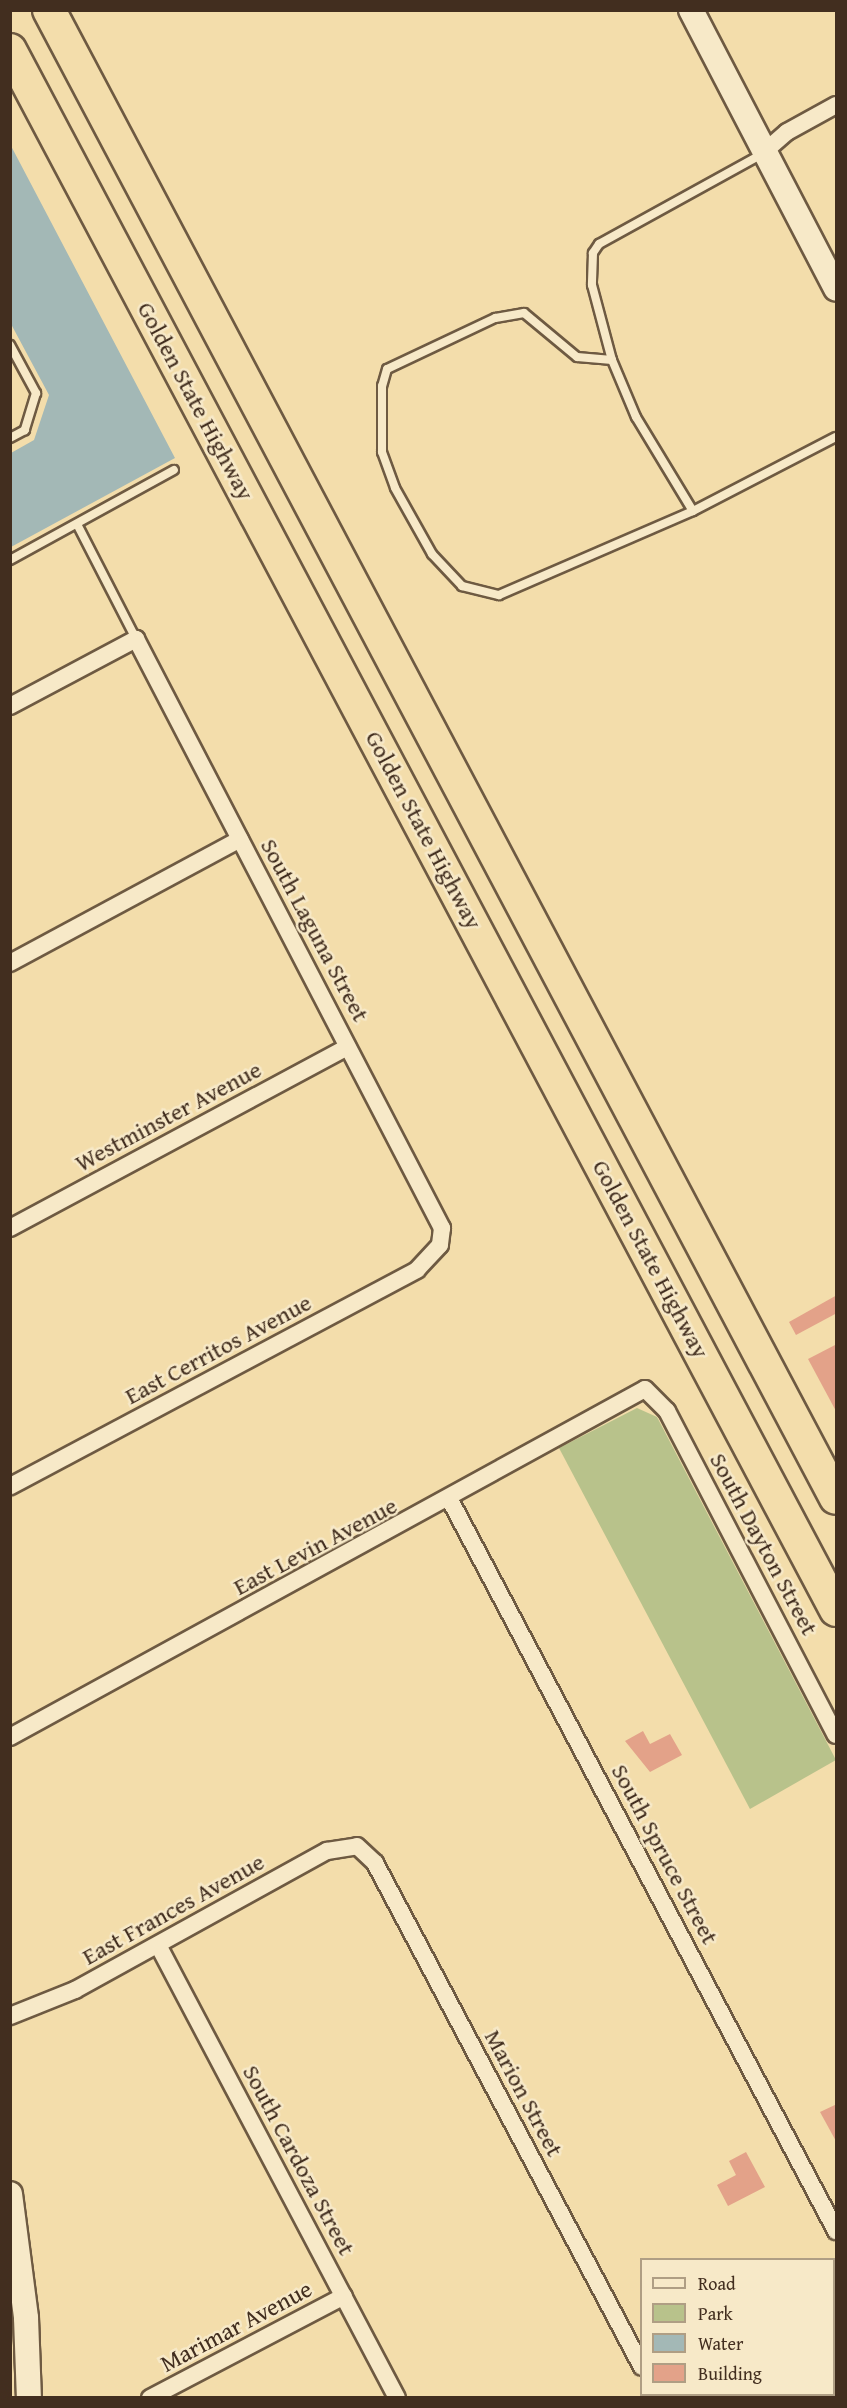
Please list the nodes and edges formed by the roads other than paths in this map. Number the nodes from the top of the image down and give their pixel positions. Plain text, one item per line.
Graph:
1 (49, 10) edge
2 (66, 10) edge
3 (691, 10) edge
4 (10, 50) edge
5 (76, 62) junction
6 (837, 105) edge
7 (764, 152) junction
8 (837, 289) edge
9 (10, 345) edge
10 (612, 360) junction
11 (837, 437) edge
12 (10, 438) edge
13 (174, 470) dead end
14 (693, 511) junction
15 (77, 524) junction
16 (10, 560) edge
17 (136, 639) junction
18 (10, 706) edge
19 (240, 839) junction
20 (10, 963) edge
21 (348, 1047) junction
22 (10, 1228) edge
23 (441, 1245) joint
24 (637, 1389) joint
25 (10, 1486) edge
26 (837, 1498) edge
27 (450, 1500) junction
28 (837, 1610) edge
29 (837, 1735) edge
30 (10, 1737) edge
31 (357, 1846) joint
32 (158, 1946) junction
33 (10, 2016) edge
34 (10, 2194) edge
35 (837, 2231) edge
36 (16, 2274) edge
37 (344, 2296) junction
38 (640, 2363) edge
39 (29, 2397) edge
40 (150, 2397) edge
41 (397, 2397) edge

1 - 5 highway
2 - 5 highway
3 - 7 main road
4 - 28 highway, Golden State Highway
5 - 26 highway
6 - 7 street
7 - 8 main road
7 - 10 lane
9 - 12 lane
10 - 14 lane
10 - 14 lane
11 - 14 lane
13 - 15 lane
15 - 16 lane
15 - 17 lane
17 - 18 street
17 - 19 street, South Laguna Street
19 - 20 street
19 - 21 street, South Laguna Street
21 - 22 street, Westminster Avenue
21 - 23 street, South Laguna Street
23 - 25 street, East Cerritos Avenue
24 - 27 street, East Levin Avenue
24 - 29 street, South Dayton Street
27 - 30 street, East Levin Avenue
27 - 35 street, South Spruce Street
31 - 32 street, East Frances Avenue
31 - 38 street, Marion Street
32 - 33 street, East Frances Avenue
32 - 37 street, South Cardoza Street
34 - 36 main road
36 - 39 main road
37 - 40 street, Marimar Avenue
37 - 41 street, South Cardoza Street

